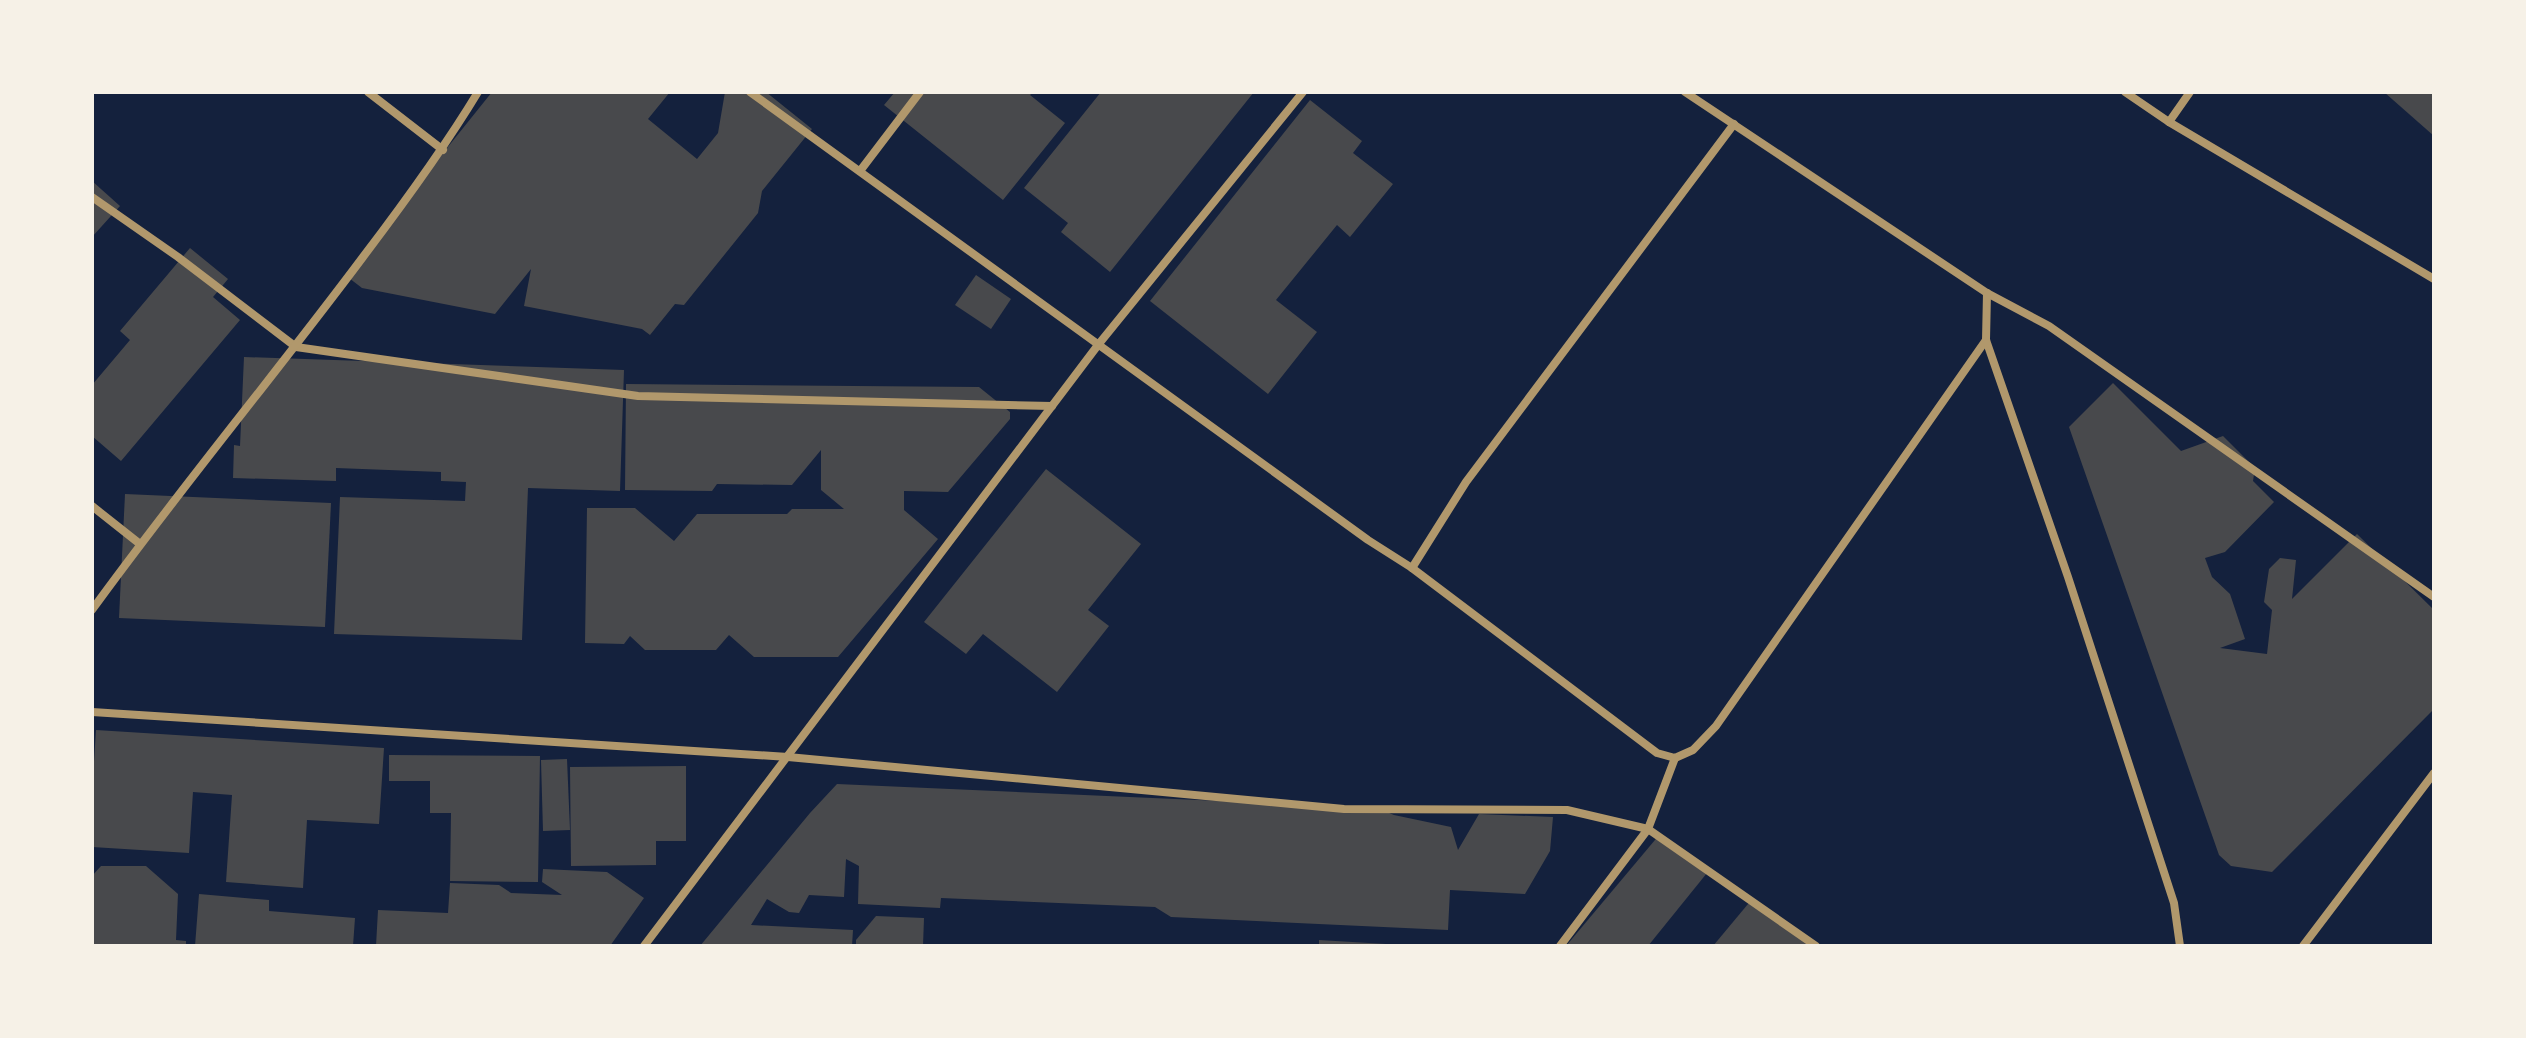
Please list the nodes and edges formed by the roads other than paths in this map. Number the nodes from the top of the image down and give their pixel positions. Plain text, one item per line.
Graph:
1 (368, 92) edge
2 (478, 92) edge
3 (750, 92) edge
4 (920, 92) edge
5 (1303, 92) edge
6 (1685, 92) edge
7 (2125, 92) edge
8 (2190, 92) edge
9 (2169, 122) junction
10 (1734, 124) junction
11 (443, 150) junction
12 (860, 171) junction
13 (92, 197) edge
14 (2434, 279) edge
15 (1987, 293) junction
16 (1986, 340) junction
17 (1098, 345) junction
18 (296, 347) junction
19 (1052, 406) junction
20 (92, 506) edge
21 (140, 544) junction
22 (1412, 568) junction
23 (2434, 597) edge
24 (92, 610) edge
25 (92, 712) edge
26 (788, 757) junction
27 (1675, 758) junction
28 (2434, 773) edge
29 (1648, 829) junction
30 (644, 946) edge
31 (1560, 946) edge
32 (1816, 946) edge
33 (2180, 946) edge
34 (2303, 946) edge

1 - 11 street
2 - 11 street
3 - 12 street
4 - 12 street
5 - 17 street
6 - 10 street
7 - 9 street
8 - 9 street
9 - 14 street
10 - 15 street
10 - 22 street
11 - 18 street
12 - 17 street
13 - 18 street
15 - 16 street
15 - 23 street
16 - 27 street
16 - 33 street
17 - 19 street
17 - 22 street
18 - 19 street
18 - 21 street
19 - 26 street
20 - 21 street
21 - 24 street
22 - 27 street
25 - 26 street
26 - 29 street
26 - 30 street
27 - 29 street
28 - 34 street
29 - 31 street
29 - 32 street

